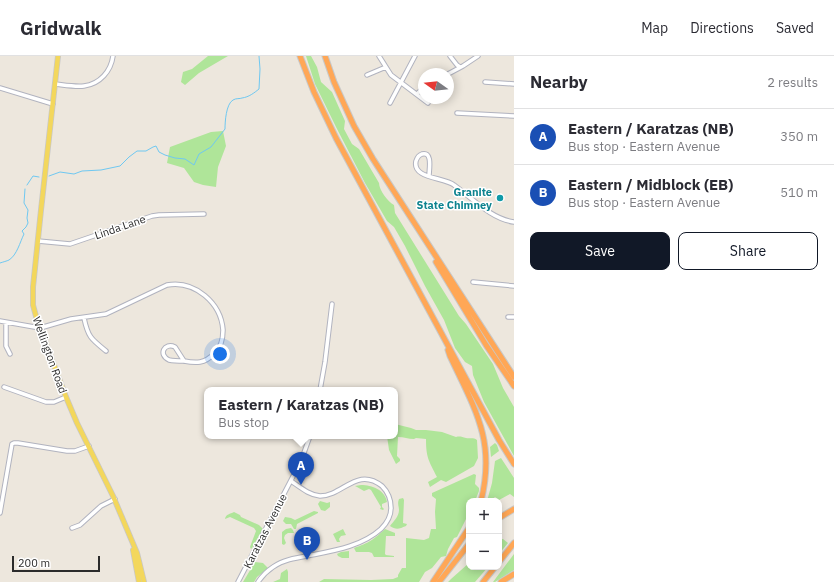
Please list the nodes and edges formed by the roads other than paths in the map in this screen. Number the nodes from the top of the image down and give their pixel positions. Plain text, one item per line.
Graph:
1 (58, 56) edge
2 (113, 56) edge
3 (300, 56) edge
4 (325, 56) edge
5 (379, 56) edge
6 (415, 56) edge
7 (450, 56) edge
8 (478, 56) edge
9 (386, 67) junction
10 (460, 67) junction
11 (454, 70) edge
12 (367, 76) dead end
13 (485, 82) dead end
14 (401, 83) junction
15 (55, 84) junction
16 (514, 84) edge
17 (0, 88) edge
18 (417, 94) edge
19 (390, 103) dead end
20 (53, 104) junction
21 (457, 113) dead end
22 (514, 116) edge
23 (429, 176) junction
24 (204, 214) dead end
25 (514, 222) edge
26 (414, 224) junction
27 (38, 241) junction
28 (473, 282) dead end
29 (514, 286) edge
30 (332, 304) dead end
31 (508, 317) dead end
32 (514, 317) edge
33 (84, 318) junction
34 (0, 321) edge
35 (6, 322) junction
36 (40, 328) junction
37 (445, 339) junction
38 (106, 351) dead end
39 (10, 354) dead end
40 (184, 361) junction
41 (514, 377) edge
42 (514, 386) edge
43 (4, 387) dead end
44 (321, 387) edge
45 (66, 397) junction
46 (309, 439) edge
47 (89, 446) junction
48 (514, 464) edge
49 (291, 481) junction
50 (482, 498) edge
51 (115, 499) junction
52 (1, 504) edge
53 (512, 510) edge
54 (0, 512) edge
55 (502, 516) edge
56 (72, 528) dead end
57 (466, 532) edge
58 (514, 543) edge
59 (132, 544) junction
60 (466, 548) edge
61 (502, 558) edge
62 (493, 570) edge
63 (514, 574) edge
64 (139, 582) edge
65 (144, 582) edge
66 (238, 582) edge
67 (258, 582) edge
68 (433, 582) edge
69 (439, 582) edge
70 (483, 582) edge
71 (501, 582) edge

1 - 15 main road, Wellington Road
2 - 15 street
3 - 37 highway
4 - 26 highway
5 - 9 street
6 - 14 street
7 - 10 street
8 - 10 street
9 - 12 street
9 - 14 street
10 - 11 street
13 - 16 street
14 - 18 street
14 - 19 street
15 - 20 main road, Wellington Road
17 - 20 street
20 - 27 main road, Wellington Road
21 - 22 street
23 - 23 street
23 - 25 street
24 - 27 street, Linda Lane
26 - 41 highway
26 - 42 highway
27 - 36 main road, Wellington Road
28 - 29 street
30 - 44 street
31 - 32 street
33 - 36 street
33 - 38 street
33 - 40 street
34 - 35 street
35 - 36 street
35 - 39 street
36 - 45 main road, Wellington Road
37 - 48 highway
37 - 50 highway
40 - 40 street
43 - 45 street
45 - 47 main road, Wellington Road
46 - 49 street, Karatzas Avenue
47 - 51 main road, Wellington Road
47 - 52 street
49 - 66 street, Karatzas Avenue
49 - 67 street
51 - 56 street
51 - 59 main road, Wellington Road
52 - 54 street
53 - 55 highway
57 - 68 highway
58 - 61 highway
59 - 64 main road, Wellington Road
59 - 65 main road, Wellington Road
60 - 69 highway
62 - 70 highway
63 - 71 highway

